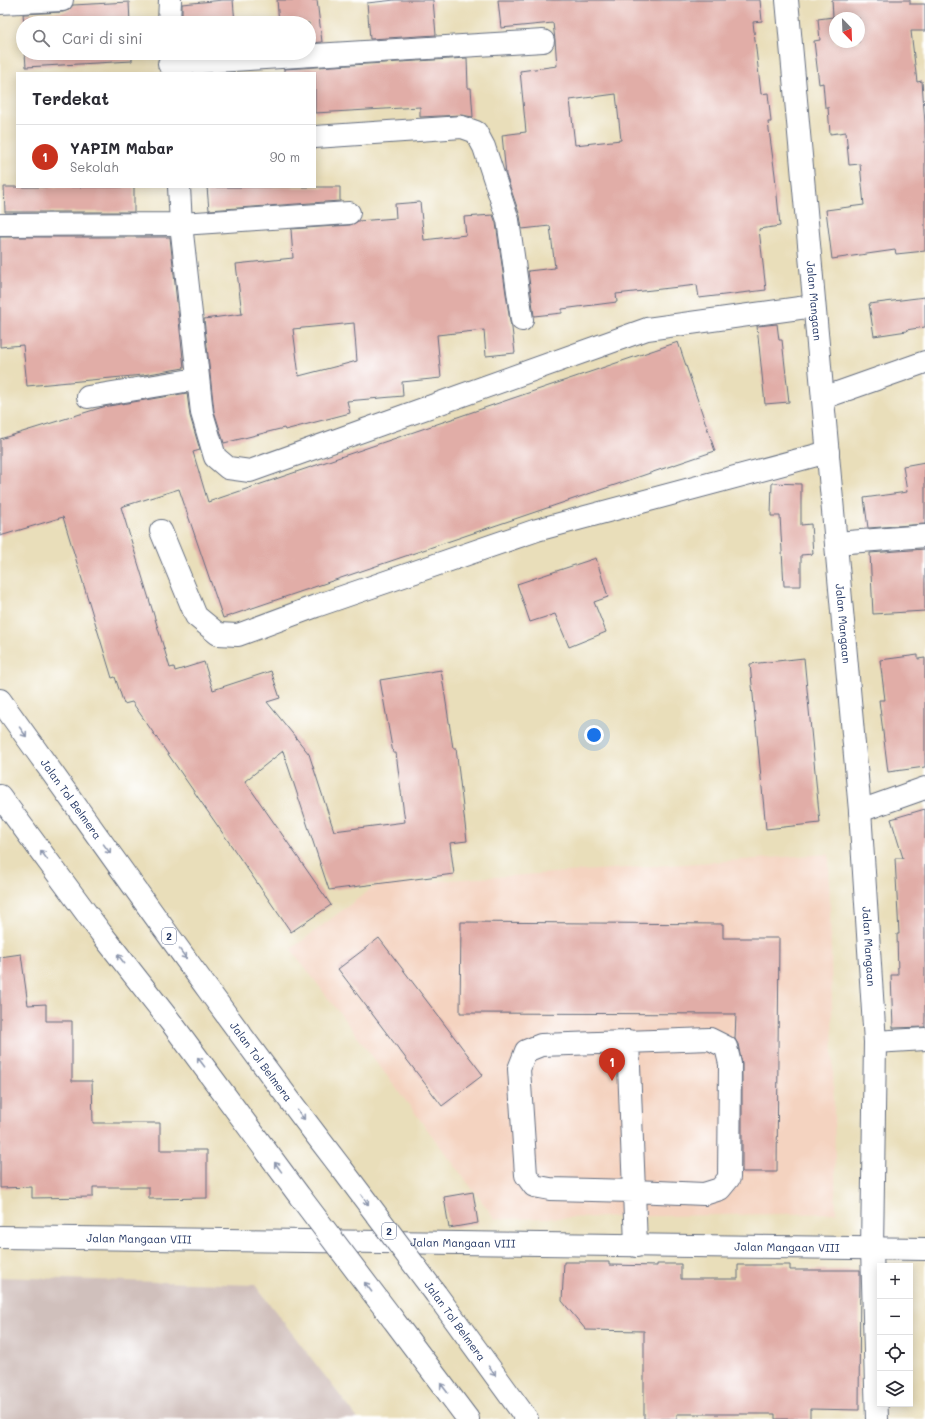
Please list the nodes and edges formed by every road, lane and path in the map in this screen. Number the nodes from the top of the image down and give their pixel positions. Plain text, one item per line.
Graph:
1 (62, 0) edge
2 (170, 0) edge
3 (787, 0) edge
4 (0, 4) edge
5 (169, 16) edge
6 (543, 41) dead end
7 (316, 54) edge
8 (220, 60) edge
9 (169, 63) edge
10 (316, 137) edge
11 (179, 188) edge
12 (349, 213) dead end
13 (181, 224) junction
14 (0, 225) edge
15 (814, 306) junction
16 (522, 320) dead end
17 (925, 362) edge
18 (197, 379) junction
19 (88, 397) dead end
20 (823, 398) junction
21 (828, 452) junction
22 (161, 531) dead end
23 (925, 536) edge
24 (836, 543) junction
25 (0, 700) edge
26 (925, 788) edge
27 (0, 796) edge
28 (860, 811) junction
29 (925, 1039) edge
30 (628, 1041) junction
31 (874, 1042) junction
32 (634, 1191) junction
33 (0, 1237) edge
34 (636, 1246) junction
35 (872, 1249) junction
36 (925, 1249) edge
37 (468, 1419) edge
38 (527, 1419) edge
39 (877, 1419) edge

1 - 4 main road
2 - 5 main road
3 - 15 main road, Jalan Mangaan
6 - 7 main road
8 - 9 main road
10 - 16 main road
11 - 13 main road
12 - 13 main road
13 - 14 main road
13 - 18 main road
15 - 18 main road
15 - 20 main road, Jalan Mangaan
17 - 20 main road
18 - 19 main road
20 - 21 main road, Jalan Mangaan
21 - 22 main road
21 - 24 main road, Jalan Mangaan
23 - 24 main road
24 - 28 main road, Jalan Mangaan
25 -> 38 main road, Jalan Tol Belmera / 2, bridge
26 - 28 main road
37 -> 27 main road, bridge
28 - 31 main road, Jalan Mangaan
29 - 31 main road
30 - 32 main road
30 - 32 main road
30 - 32 main road
31 - 35 main road, Jalan Mangaan
32 - 34 main road
33 - 34 main road, Jalan Mangaan VIII
34 - 35 main road, Jalan Mangaan VIII
35 - 36 main road, Jalan Mangaan VIII
35 - 39 main road, Jalan Mangaan

